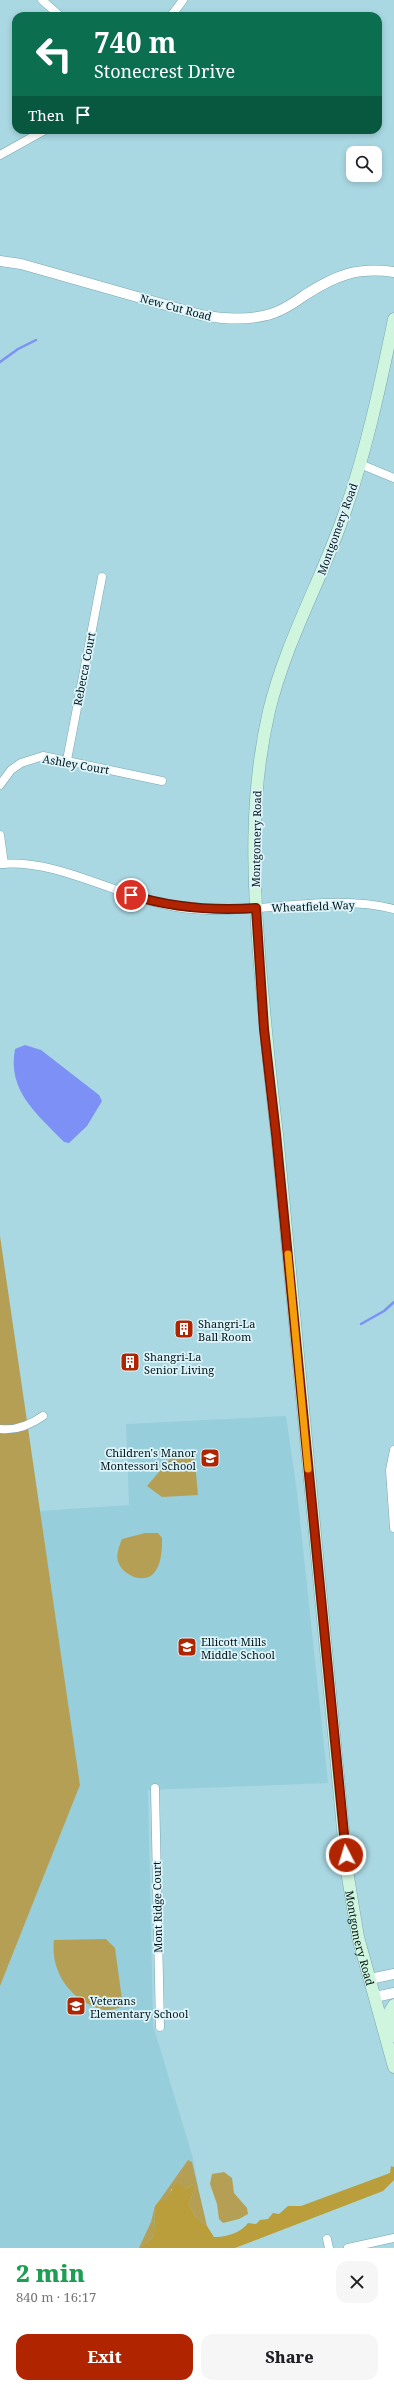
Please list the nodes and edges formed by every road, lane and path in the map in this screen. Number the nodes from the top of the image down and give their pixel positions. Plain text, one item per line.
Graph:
1 (42, 0) edge
2 (183, 0) edge
3 (56, 12) edge
4 (174, 12) edge
5 (38, 134) edge
6 (0, 155) edge
7 (0, 261) edge
8 (394, 272) edge
9 (394, 319) edge
10 (360, 464) junction
11 (394, 478) edge
12 (102, 577) dead end
13 (67, 760) junction
14 (162, 781) dead end
15 (0, 785) edge
16 (0, 835) edge
17 (2, 864) edge
18 (256, 908) junction
19 (394, 909) edge
20 (43, 1416) dead end
21 (0, 1429) edge
22 (394, 1450) edge
23 (392, 1490) edge
24 (394, 1528) edge
25 (155, 1788) dead end
26 (394, 1974) edge
27 (370, 1979) junction
28 (394, 1993) edge
29 (375, 1996) junction
30 (394, 2005) edge
31 (160, 2027) dead end
32 (394, 2039) edge
33 (394, 2067) edge
34 (394, 2238) edge
35 (327, 2239) dead end
36 (329, 2248) edge
37 (348, 2248) edge

1 - 3 street
2 - 4 street
5 - 6 street
7 - 8 street, New Cut Road
9 - 10 main road, Montgomery Road
10 - 11 street
10 - 18 main road, Montgomery Road
12 - 13 street, Rebecca Court
13 - 14 street, Ashley Court
13 - 15 street, Ashley Court
16 - 17 street
17 - 18 street, Wheatfield Way
18 - 19 street, Wheatfield Way
18 - 27 main road, Montgomery Road
20 - 21 street
22 - 23 street
23 - 24 street
25 - 31 street, Mont Ridge Court
26 - 27 street
27 - 29 main road, Montgomery Road
28 - 29 street
29 - 33 main road, Montgomery Road
30 - 32 main road
34 - 37 street
35 - 36 street

